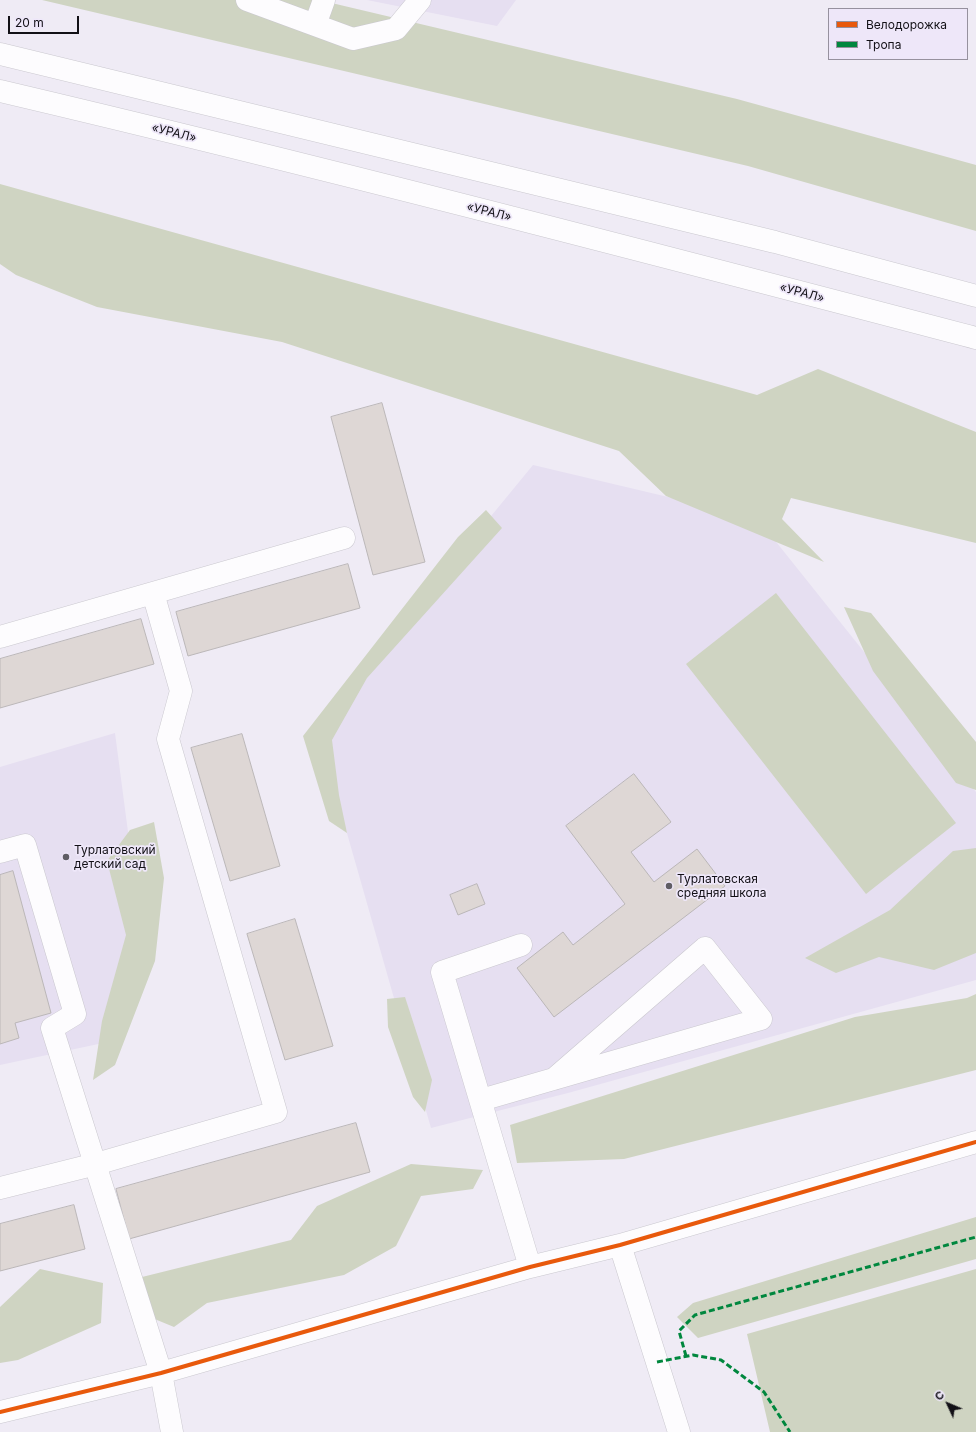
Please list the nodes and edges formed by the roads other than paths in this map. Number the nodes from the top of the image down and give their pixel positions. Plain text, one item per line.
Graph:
1 (247, 0) edge
2 (324, 0) edge
3 (420, 0) edge
4 (315, 25) junction
5 (0, 54) edge
6 (0, 91) edge
7 (976, 296) edge
8 (976, 338) edge
9 (344, 538) dead end
10 (152, 593) junction
11 (0, 637) edge
12 (0, 852) edge
13 (521, 944) dead end
14 (554, 1079) junction
15 (481, 1100) junction
16 (976, 1142) edge
17 (96, 1164) junction
18 (0, 1188) edge
19 (620, 1245) junction
20 (530, 1266) junction
21 (161, 1373) junction
22 (0, 1412) edge
23 (172, 1432) edge
24 (679, 1432) edge

1 - 4 main road
2 - 4 main road
3 - 4 main road
5 - 7 main road
6 - 8 main road, «УРАЛ»
9 - 10 main road
10 - 11 main road
10 - 17 main road
12 - 17 main road
13 - 15 main road
14 - 14 main road
14 - 15 main road
15 - 20 main road
16 - 19 main road
17 - 18 main road
17 - 21 main road
19 - 20 main road
19 - 24 main road
20 - 21 main road
21 - 22 main road
21 - 23 main road

